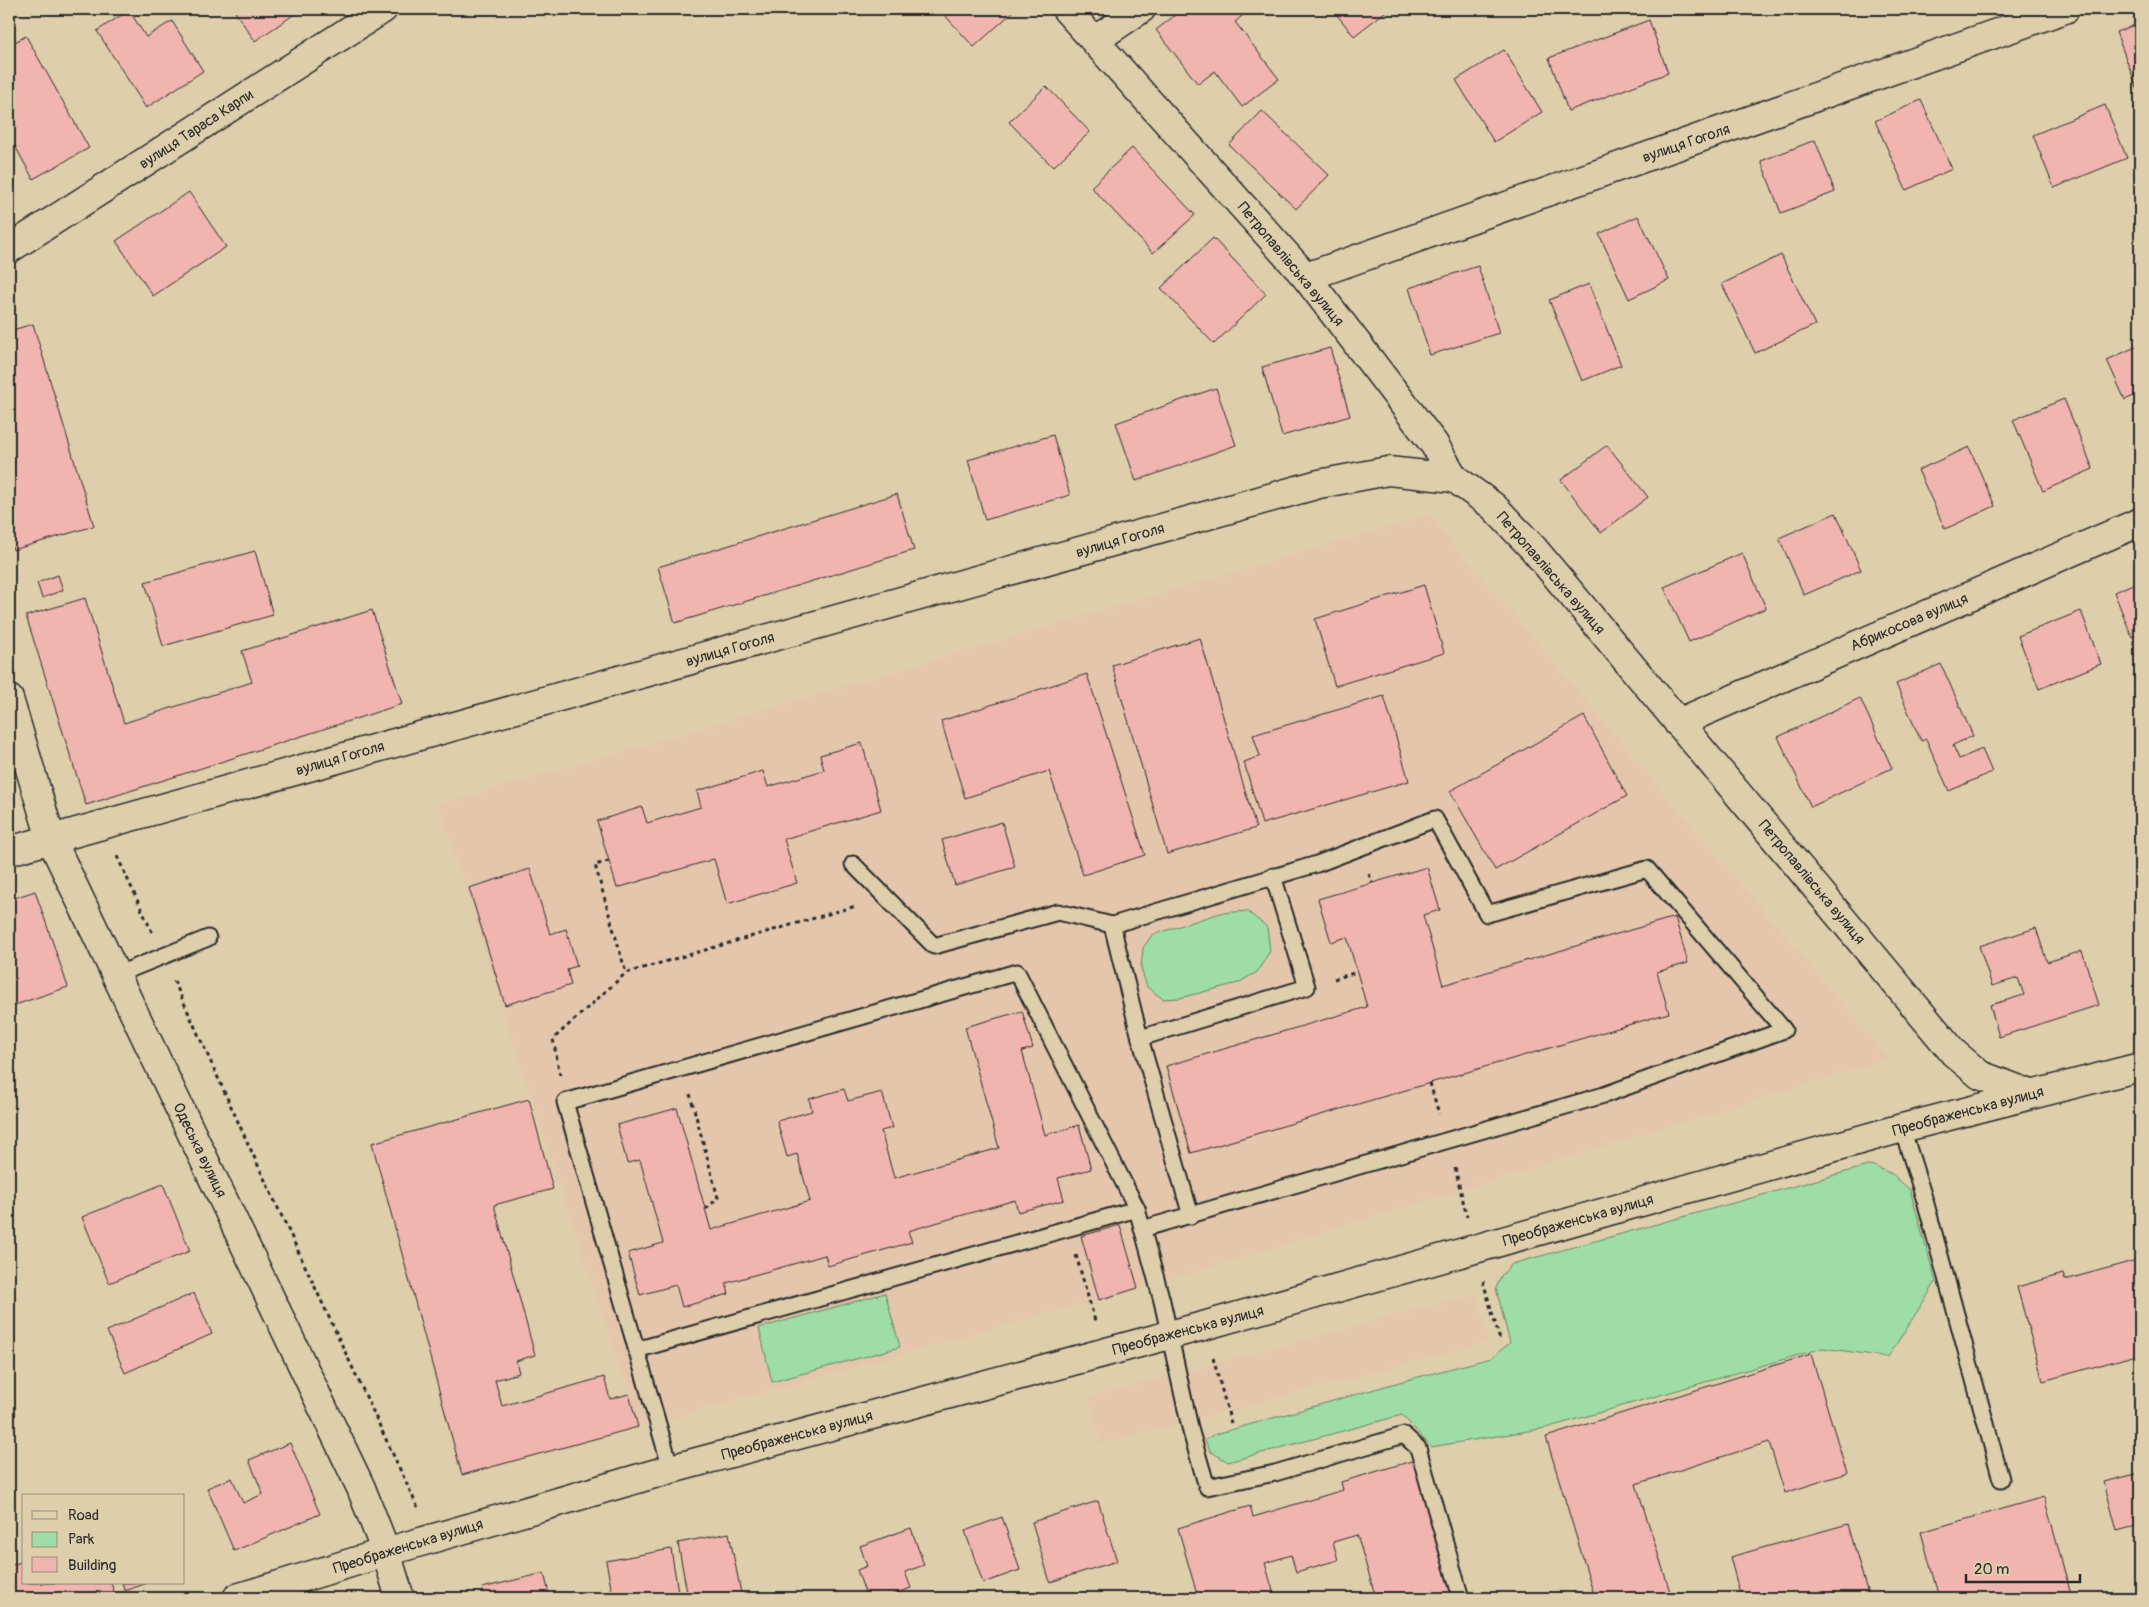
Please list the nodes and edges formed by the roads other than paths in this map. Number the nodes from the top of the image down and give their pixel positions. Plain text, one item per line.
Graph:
1 (383, 9) edge
2 (1066, 9) edge
3 (1141, 9) edge
4 (2065, 9) edge
5 (1095, 40) junction
6 (9, 249) edge
7 (1306, 277) junction
8 (1454, 478) junction
9 (2140, 522) edge
10 (9, 699) edge
11 (1678, 723) junction
12 (51, 839) junction
13 (9, 851) edge
14 (853, 864) dead end
15 (1273, 876) junction
16 (1112, 925) junction
17 (208, 938) dead end
18 (116, 975) junction
19 (1140, 1038) junction
20 (2140, 1066) edge
21 (2031, 1094) junction
22 (1902, 1128) junction
23 (1137, 1209) junction
24 (1190, 1216) junction
25 (1142, 1229) junction
26 (1170, 1335) junction
27 (636, 1350) junction
28 (670, 1468) junction
29 (2001, 1479) dead end
30 (386, 1552) junction
31 (237, 1598) edge
32 (400, 1598) edge
33 (1461, 1598) edge

1 - 6 main road, вулиця Тараса Карпи
2 - 5 main road, Петропавлівська вулиця
3 - 5 main road
4 - 7 main road, вулиця Гоголя
5 - 7 main road, Петропавлівська вулиця
7 - 8 main road, Петропавлівська вулиця
8 - 11 main road, Петропавлівська вулиця
8 - 12 main road, вулиця Гоголя
9 - 11 main road, Абрикосова вулиця
10 - 12 main road, Одеська вулиця
11 - 21 main road, Петропавлівська вулиця
12 - 13 main road, вулиця Гоголя
12 - 18 main road, Одеська вулиця
14 - 16 lane
15 - 16 lane
15 - 19 lane
15 - 24 lane
16 - 19 lane
17 - 18 lane
18 - 30 main road, Одеська вулиця
19 - 24 lane
20 - 21 main road, Преображенська вулиця
21 - 22 main road, Преображенська вулиця
22 - 26 main road, Преображенська вулиця
22 - 29 lane
23 - 25 lane
23 - 27 lane
23 - 27 lane
24 - 25 lane
25 - 26 lane
26 - 28 main road, Преображенська вулиця
26 - 33 lane
27 - 28 lane
28 - 30 main road, Преображенська вулиця
30 - 31 main road, Преображенська вулиця
30 - 32 main road, Одеська вулиця

